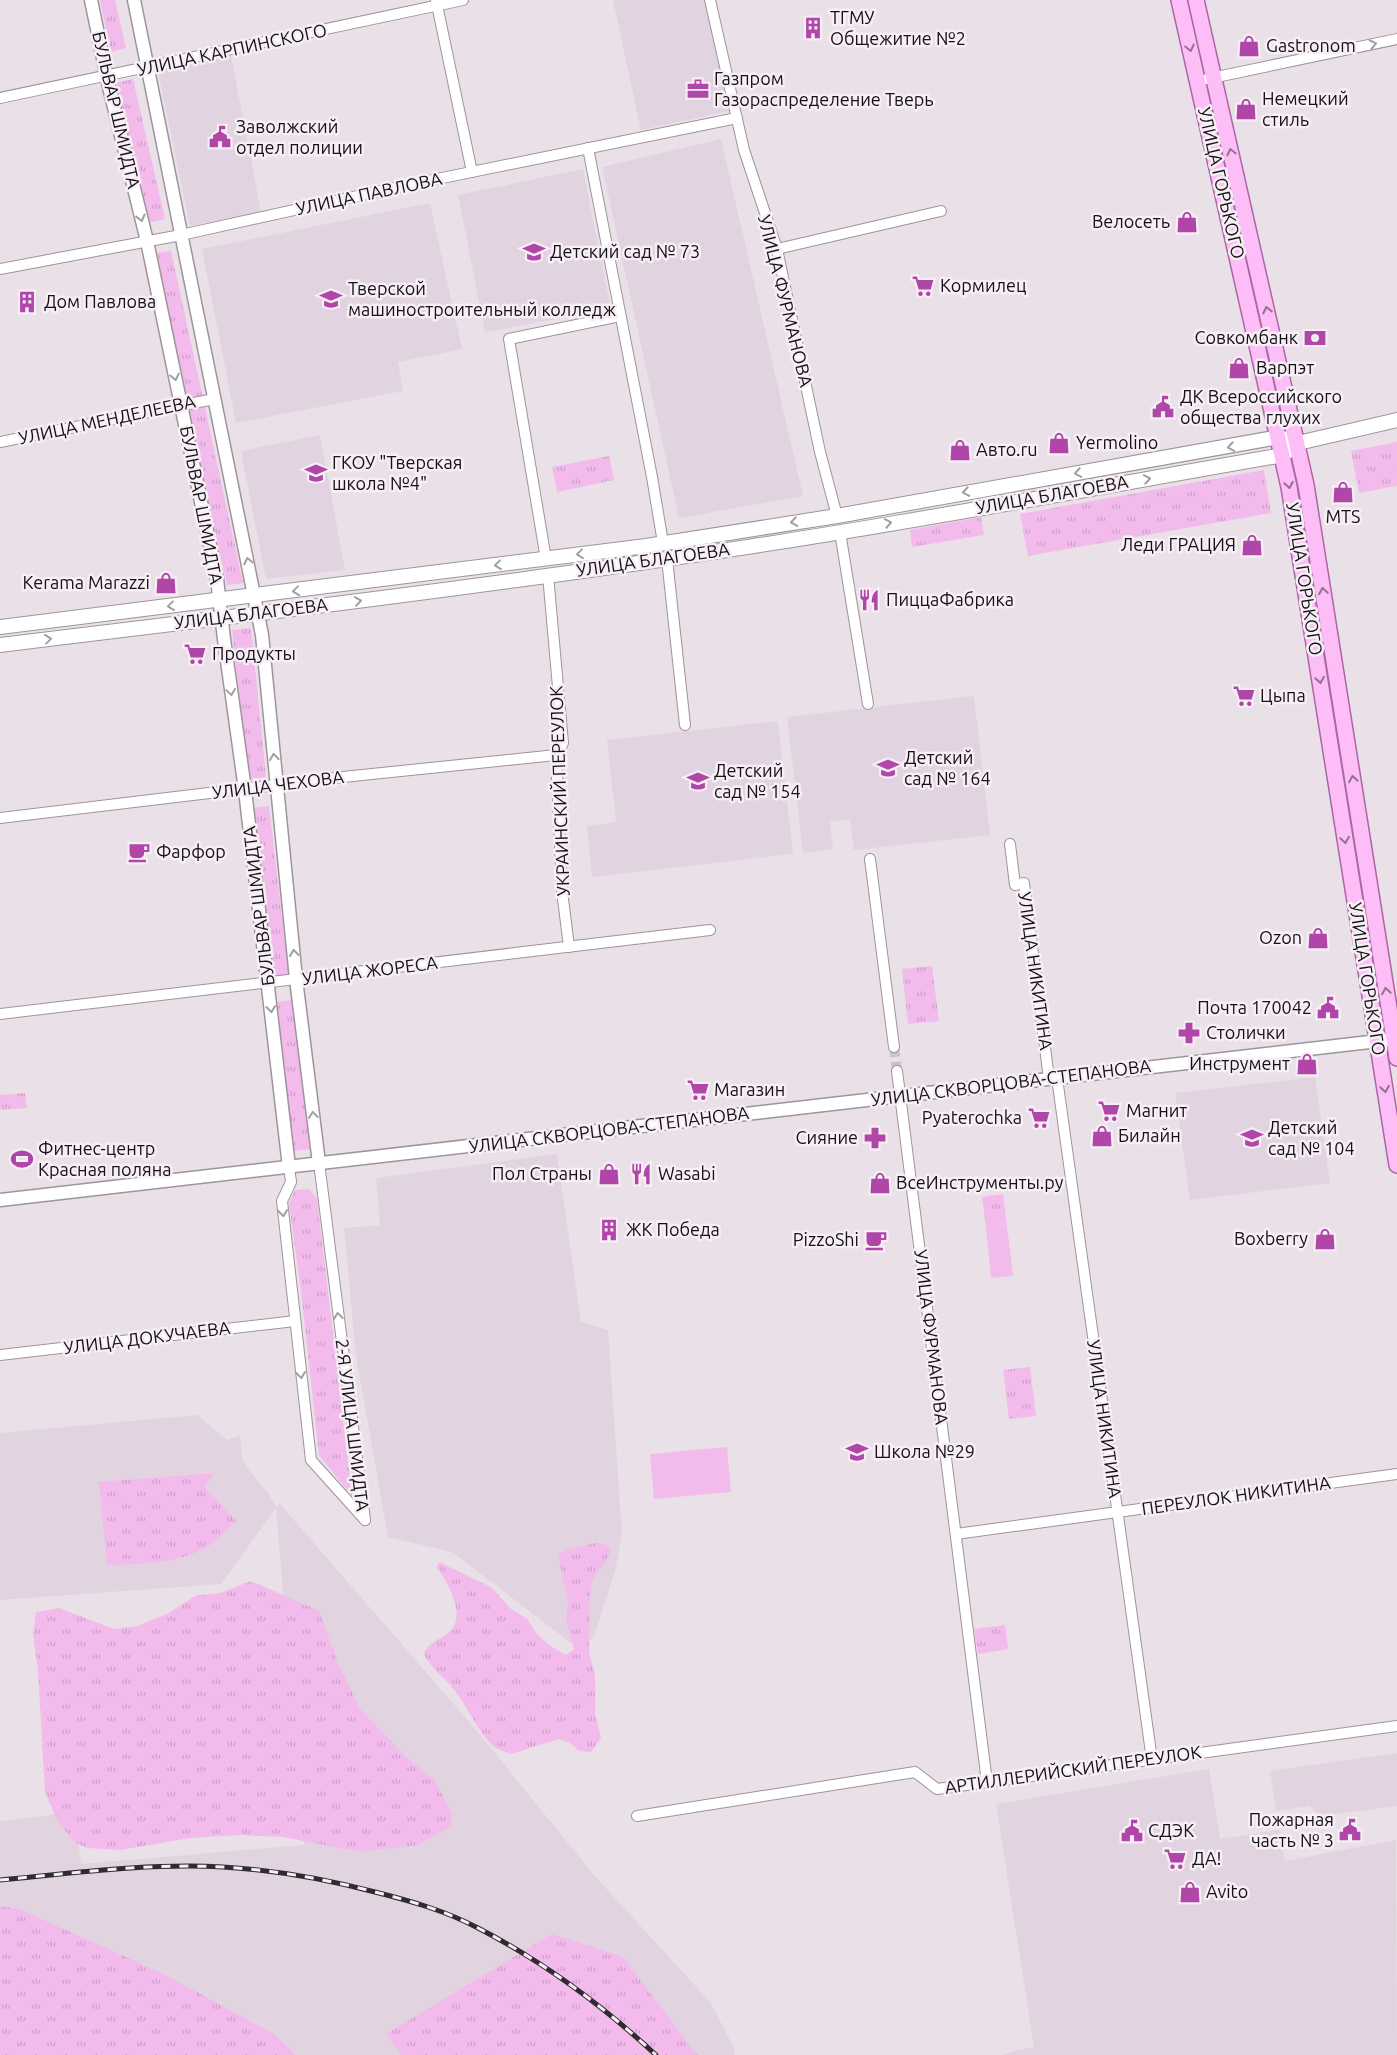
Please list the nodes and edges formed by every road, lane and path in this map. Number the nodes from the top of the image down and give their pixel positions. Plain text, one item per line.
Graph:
1 (91, 0) edge
2 (134, 0) edge
3 (463, 0) edge
4 (710, 0) edge
5 (1179, 0) edge
6 (1196, 0) edge
7 (436, 3) edge
8 (1397, 39) edge
9 (147, 68) junction
10 (107, 77) junction
11 (1214, 77) junction
12 (1197, 81) junction
13 (0, 98) edge
14 (737, 118) junction
15 (588, 148) junction
16 (472, 172) junction
17 (942, 211) dead end
18 (181, 235) junction
19 (147, 241) junction
20 (777, 250) junction
21 (0, 269) edge
22 (620, 316) junction
23 (214, 399) junction
24 (181, 406) junction
25 (1397, 420) edge
26 (1279, 437) junction
27 (0, 442) edge
28 (1298, 443) junction
29 (1283, 455) junction
30 (852, 513) junction
31 (837, 516) junction
32 (833, 533) junction
33 (663, 543) junction
34 (546, 559) junction
35 (667, 559) junction
36 (548, 575) junction
37 (254, 596) junction
38 (220, 600) junction
39 (258, 614) junction
40 (221, 618) junction
41 (0, 627) edge
42 (0, 645) edge
43 (868, 704) dead end
44 (685, 725) dead end
45 (556, 755) junction
46 (277, 786) junction
47 (245, 790) junction
48 (0, 818) edge
49 (1010, 844) dead end
50 (870, 859) dead end
51 (710, 930) dead end
52 (568, 947) junction
53 (296, 979) junction
54 (268, 983) junction
55 (0, 1014) edge
56 (1395, 1039) edge
57 (1377, 1041) junction
58 (894, 1047) tunnel mouth
59 (1397, 1058) edge
60 (897, 1071) tunnel mouth
61 (1053, 1078) junction
62 (900, 1096) junction
63 (318, 1163) junction
64 (1397, 1165) edge
65 (290, 1166) junction
66 (0, 1200) edge
67 (295, 1321) junction
68 (0, 1355) edge
69 (1397, 1474) edge
70 (1117, 1512) junction
71 (956, 1534) junction
72 (1397, 1726) edge
73 (1152, 1760) junction
74 (987, 1782) junction
75 (637, 1816) dead end

1 - 10 street, БУЛЬВАР ШМИДТА
2 - 9 street, БУЛЬВАР ШМИДТА
3 - 7 street, УЛИЦА КАРПИНСКОГО
4 - 14 street, УЛИЦА ФУРМАНОВА
5 -> 12 main road, УЛИЦА ГОРЬКОГО
6 - 11 main road, УЛИЦА ГОРЬКОГО
7 - 9 street, УЛИЦА КАРПИНСКОГО
7 - 16 street
11 -> 8 street
9 - 10 street, УЛИЦА КАРПИНСКОГО
9 - 18 street, БУЛЬВАР ШМИДТА
10 - 13 street, УЛИЦА КАРПИНСКОГО
10 -> 19 street, БУЛЬВАР ШМИДТА
11 - 12 street
28 -> 11 main road, УЛИЦА ГОРЬКОГО
12 - 26 main road, УЛИЦА ГОРЬКОГО
14 - 15 street, УЛИЦА ПАВЛОВА
14 - 20 street, УЛИЦА ФУРМАНОВА
15 - 16 street, УЛИЦА ПАВЛОВА
15 - 22 street
16 - 18 street, УЛИЦА ПАВЛОВА
17 - 20 street
18 - 19 street, УЛИЦА ПАВЛОВА
18 - 23 street, БУЛЬВАР ШМИДТА
19 - 21 street, УЛИЦА ПАВЛОВА
19 -> 24 street, БУЛЬВАР ШМИДТА
20 - 31 street, УЛИЦА ФУРМАНОВА
22 - 33 street
22 - 34 street
23 - 24 street, УЛИЦА МЕНДЕЛЕЕВА
37 -> 23 street, БУЛЬВАР ШМИДТА
24 - 27 street, УЛИЦА МЕНДЕЛЕЕВА
24 - 38 street, БУЛЬВАР ШМИДТА
25 - 28 main road, УЛИЦА БЛАГОЕВА
26 - 28 main road, УЛИЦА БЛАГОЕВА
26 - 29 main road, УЛИЦА ГОРЬКОГО
26 -> 30 main road, УЛИЦА БЛАГОЕВА
28 - 29 main road, УЛИЦА БЛАГОЕВА
56 -> 28 main road, УЛИЦА ГОРЬКОГО
32 -> 29 main road, УЛИЦА БЛАГОЕВА
29 -> 57 main road, УЛИЦА ГОРЬКОГО
30 - 31 main road, УЛИЦА БЛАГОЕВА
30 - 32 main road
31 - 32 main road
31 -> 33 main road, УЛИЦА БЛАГОЕВА
32 - 35 main road, УЛИЦА БЛАГОЕВА
32 - 43 street
33 -> 34 main road, УЛИЦА БЛАГОЕВА
34 -> 37 main road, УЛИЦА БЛАГОЕВА
35 - 36 main road, УЛИЦА БЛАГОЕВА
35 - 44 street
39 -> 36 main road, УЛИЦА БЛАГОЕВА
36 - 45 street, УКРАИНСКИЙ ПЕРЕУЛОК
37 - 38 main road, УЛИЦА БЛАГОЕВА
37 - 39 street, БУЛЬВАР ШМИДТА
38 - 40 street, БУЛЬВАР ШМИДТА
38 -> 41 main road, УЛИЦА БЛАГОЕВА
39 - 40 main road, УЛИЦА БЛАГОЕВА
46 -> 39 street, БУЛЬВАР ШМИДТА
42 -> 40 main road, УЛИЦА БЛАГОЕВА
40 -> 47 street, БУЛЬВАР ШМИДТА
45 - 46 street, УЛИЦА ЧЕХОВА
45 - 52 street, УКРАИНСКИЙ ПЕРЕУЛОК
46 - 47 street, УЛИЦА ЧЕХОВА
53 -> 46 street, БУЛЬВАР ШМИДТА
47 - 48 street, УЛИЦА ЧЕХОВА
47 - 54 street, БУЛЬВАР ШМИДТА
49 - 61 street, УЛИЦА НИКИТИНА
50 - 58 street
51 - 52 street, УЛИЦА ЖОРЕСА
52 - 53 street, УЛИЦА ЖОРЕСА
53 - 54 street, УЛИЦА ЖОРЕСА
63 -> 53 street, БУЛЬВАР ШМИДТА
54 - 55 street, УЛИЦА ЖОРЕСА
54 -> 65 street, БУЛЬВАР ШМИДТА
56 - 57 street, УЛИЦА СКВОРЦОВА-СТЕПАНОВА
56 - 59 main road, УЛИЦА ГОРЬКОГО
57 - 61 street, УЛИЦА СКВОРЦОВА-СТЕПАНОВА
57 -> 64 main road, УЛИЦА ГОРЬКОГО
60 - 62 street, УЛИЦА ФУРМАНОВА
61 - 62 street, УЛИЦА СКВОРЦОВА-СТЕПАНОВА
61 - 70 street, УЛИЦА НИКИТИНА
62 - 63 street, УЛИЦА СКВОРЦОВА-СТЕПАНОВА
62 - 71 street, УЛИЦА ФУРМАНОВА
63 - 65 street, УЛИЦА СКВОРЦОВА-СТЕПАНОВА
67 -> 63 street, 2-Я УЛИЦА ШМИДТА
65 - 66 street, УЛИЦА СКВОРЦОВА-СТЕПАНОВА
65 -> 67 street, 2-Я УЛИЦА ШМИДТА
67 - 68 street, УЛИЦА ДОКУЧАЕВА
69 - 70 street, ПЕРЕУЛОК НИКИТИНА
70 - 71 street, ПЕРЕУЛОК НИКИТИНА
70 - 73 street, УЛИЦА НИКИТИНА
71 - 74 street, УЛИЦА ФУРМАНОВА
72 - 73 street, АРТИЛЛЕРИЙСКИЙ ПЕРЕУЛОК
73 - 74 street, АРТИЛЛЕРИЙСКИЙ ПЕРЕУЛОК
74 - 75 street, АРТИЛЛЕРИЙСКИЙ ПЕРЕУЛОК

